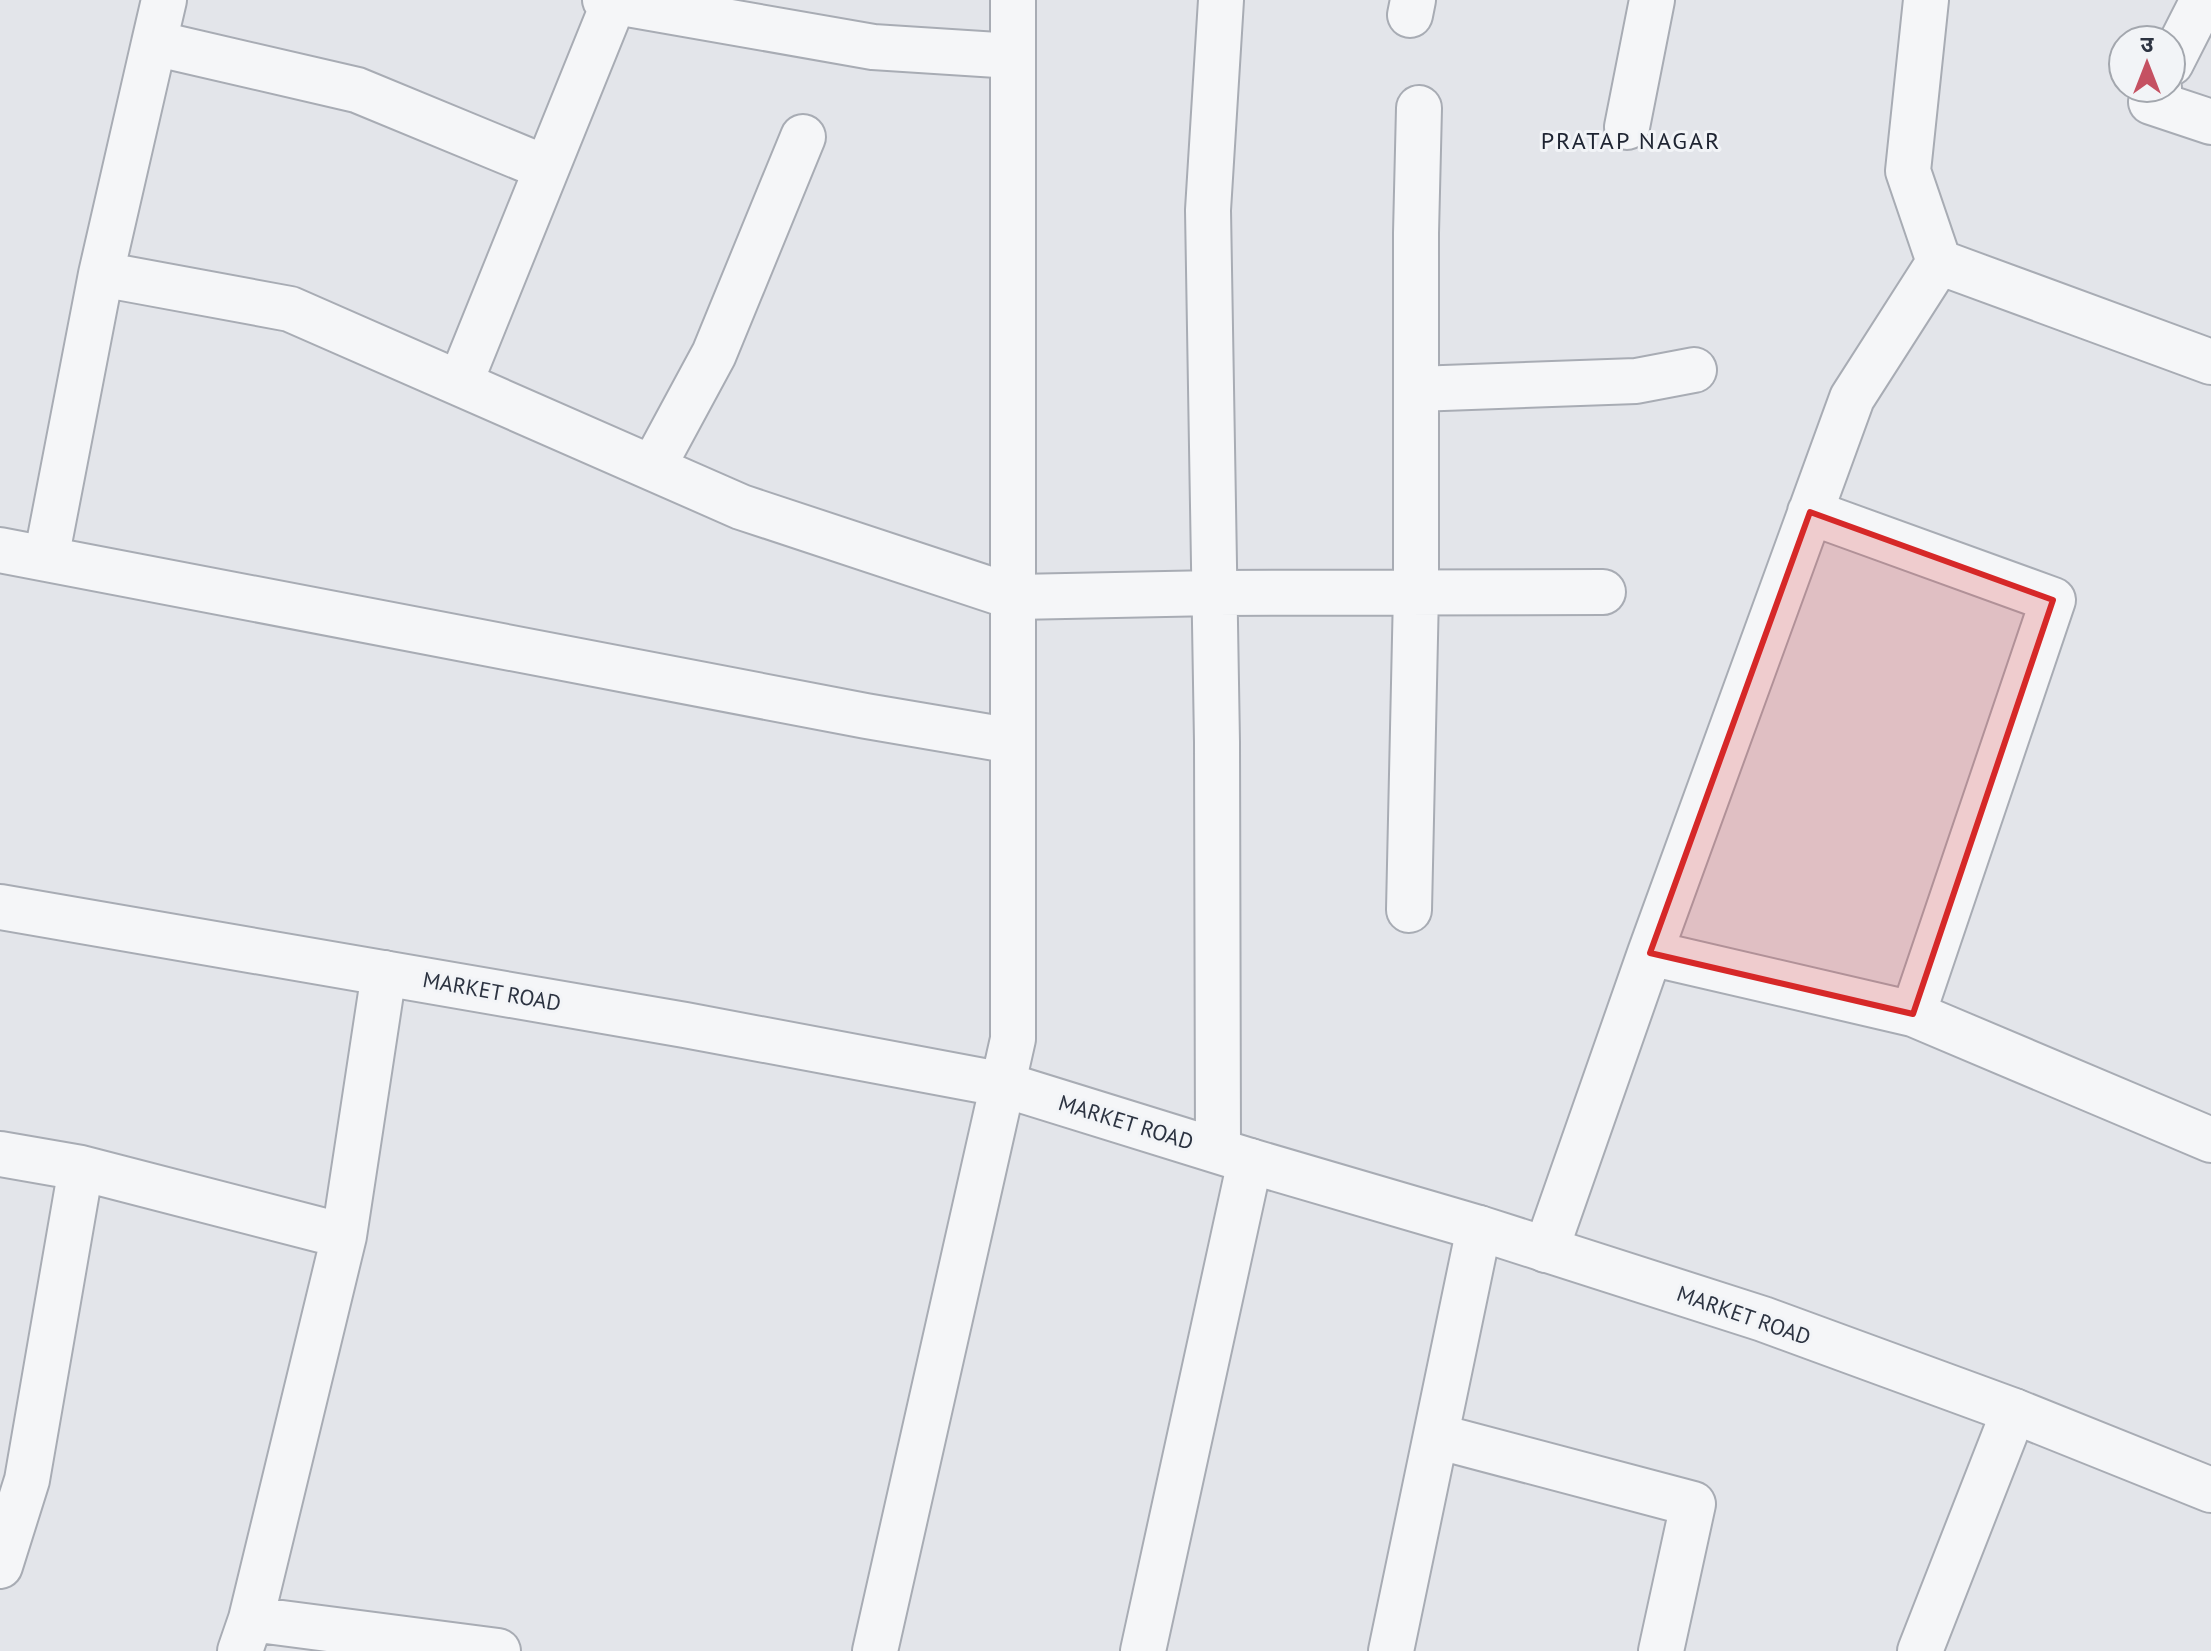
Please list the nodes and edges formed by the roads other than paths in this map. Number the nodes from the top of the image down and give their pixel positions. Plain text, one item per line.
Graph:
1 (164, 0) edge
2 (1013, 0) edge
3 (1221, 0) edge
4 (1652, 0) edge
5 (1926, 0) edge
6 (2203, 0) edge
7 (609, 1) edge
8 (2187, 32) edge
9 (154, 43) junction
10 (1013, 56) junction
11 (2157, 104) edge
12 (1419, 108) dead end
13 (2211, 122) edge
14 (1627, 127) dead end
15 (803, 137) dead end
16 (546, 168) junction
17 (1939, 262) junction
18 (101, 274) junction
19 (2211, 362) edge
20 (1694, 370) dead end
21 (460, 383) junction
22 (1416, 389) junction
23 (653, 467) junction
24 (1810, 512) junction
25 (0, 550) edge
26 (46, 559) junction
27 (1603, 592) dead end
28 (1215, 593) junction
29 (1416, 593) junction
30 (1013, 597) junction
31 (1013, 741) junction
32 (0, 907) edge
33 (1409, 910) dead end
34 (1650, 953) junction
35 (384, 973) junction
36 (1913, 1014) junction
37 (1005, 1085) junction
38 (2208, 1126) edge
39 (0, 1154) edge
40 (1234, 1156) junction
41 (81, 1168) junction
42 (1479, 1228) junction
43 (344, 1236) junction
44 (1546, 1250) junction
45 (2014, 1411) junction
46 (1436, 1436) junction
47 (14, 1477) edge
48 (2211, 1490) edge
49 (0, 1566) edge
50 (246, 1635) edge
51 (498, 1651) edge
52 (875, 1651) edge
53 (1143, 1651) edge
54 (1391, 1651) edge
55 (1661, 1651) edge
56 (1920, 1651) edge

1 - 9 street
2 - 10 street
3 - 28 street
4 - 14 street
5 - 17 street
6 - 8 street
7 - 10 street
7 - 16 street
9 - 16 street
9 - 18 street
10 - 30 street
11 - 13 street
12 - 22 street
15 - 23 street
16 - 21 street
17 - 19 street
17 - 24 street
18 - 21 street
18 - 26 street
20 - 22 street
21 - 23 street
22 - 29 street
23 - 30 street
24 - 34 street
24 - 36 street
25 - 26 street
26 - 31 street
27 - 29 street
28 - 29 street
28 - 30 street
28 - 40 street
29 - 33 street
30 - 31 street
31 - 37 street
32 - 35 street, MARKET ROAD
34 - 36 street
34 - 44 street
35 - 37 street, MARKET ROAD
35 - 43 street
36 - 38 street
37 - 40 street, MARKET ROAD
37 - 52 street
39 - 41 street
40 - 42 street, MARKET ROAD
40 - 53 street
41 - 43 street
41 - 47 street
42 - 44 street, MARKET ROAD
42 - 46 street
43 - 50 street
44 - 45 street, MARKET ROAD
45 - 48 street, MARKET ROAD
45 - 56 street
46 - 54 street
46 - 55 street
47 - 49 street
50 - 51 street

